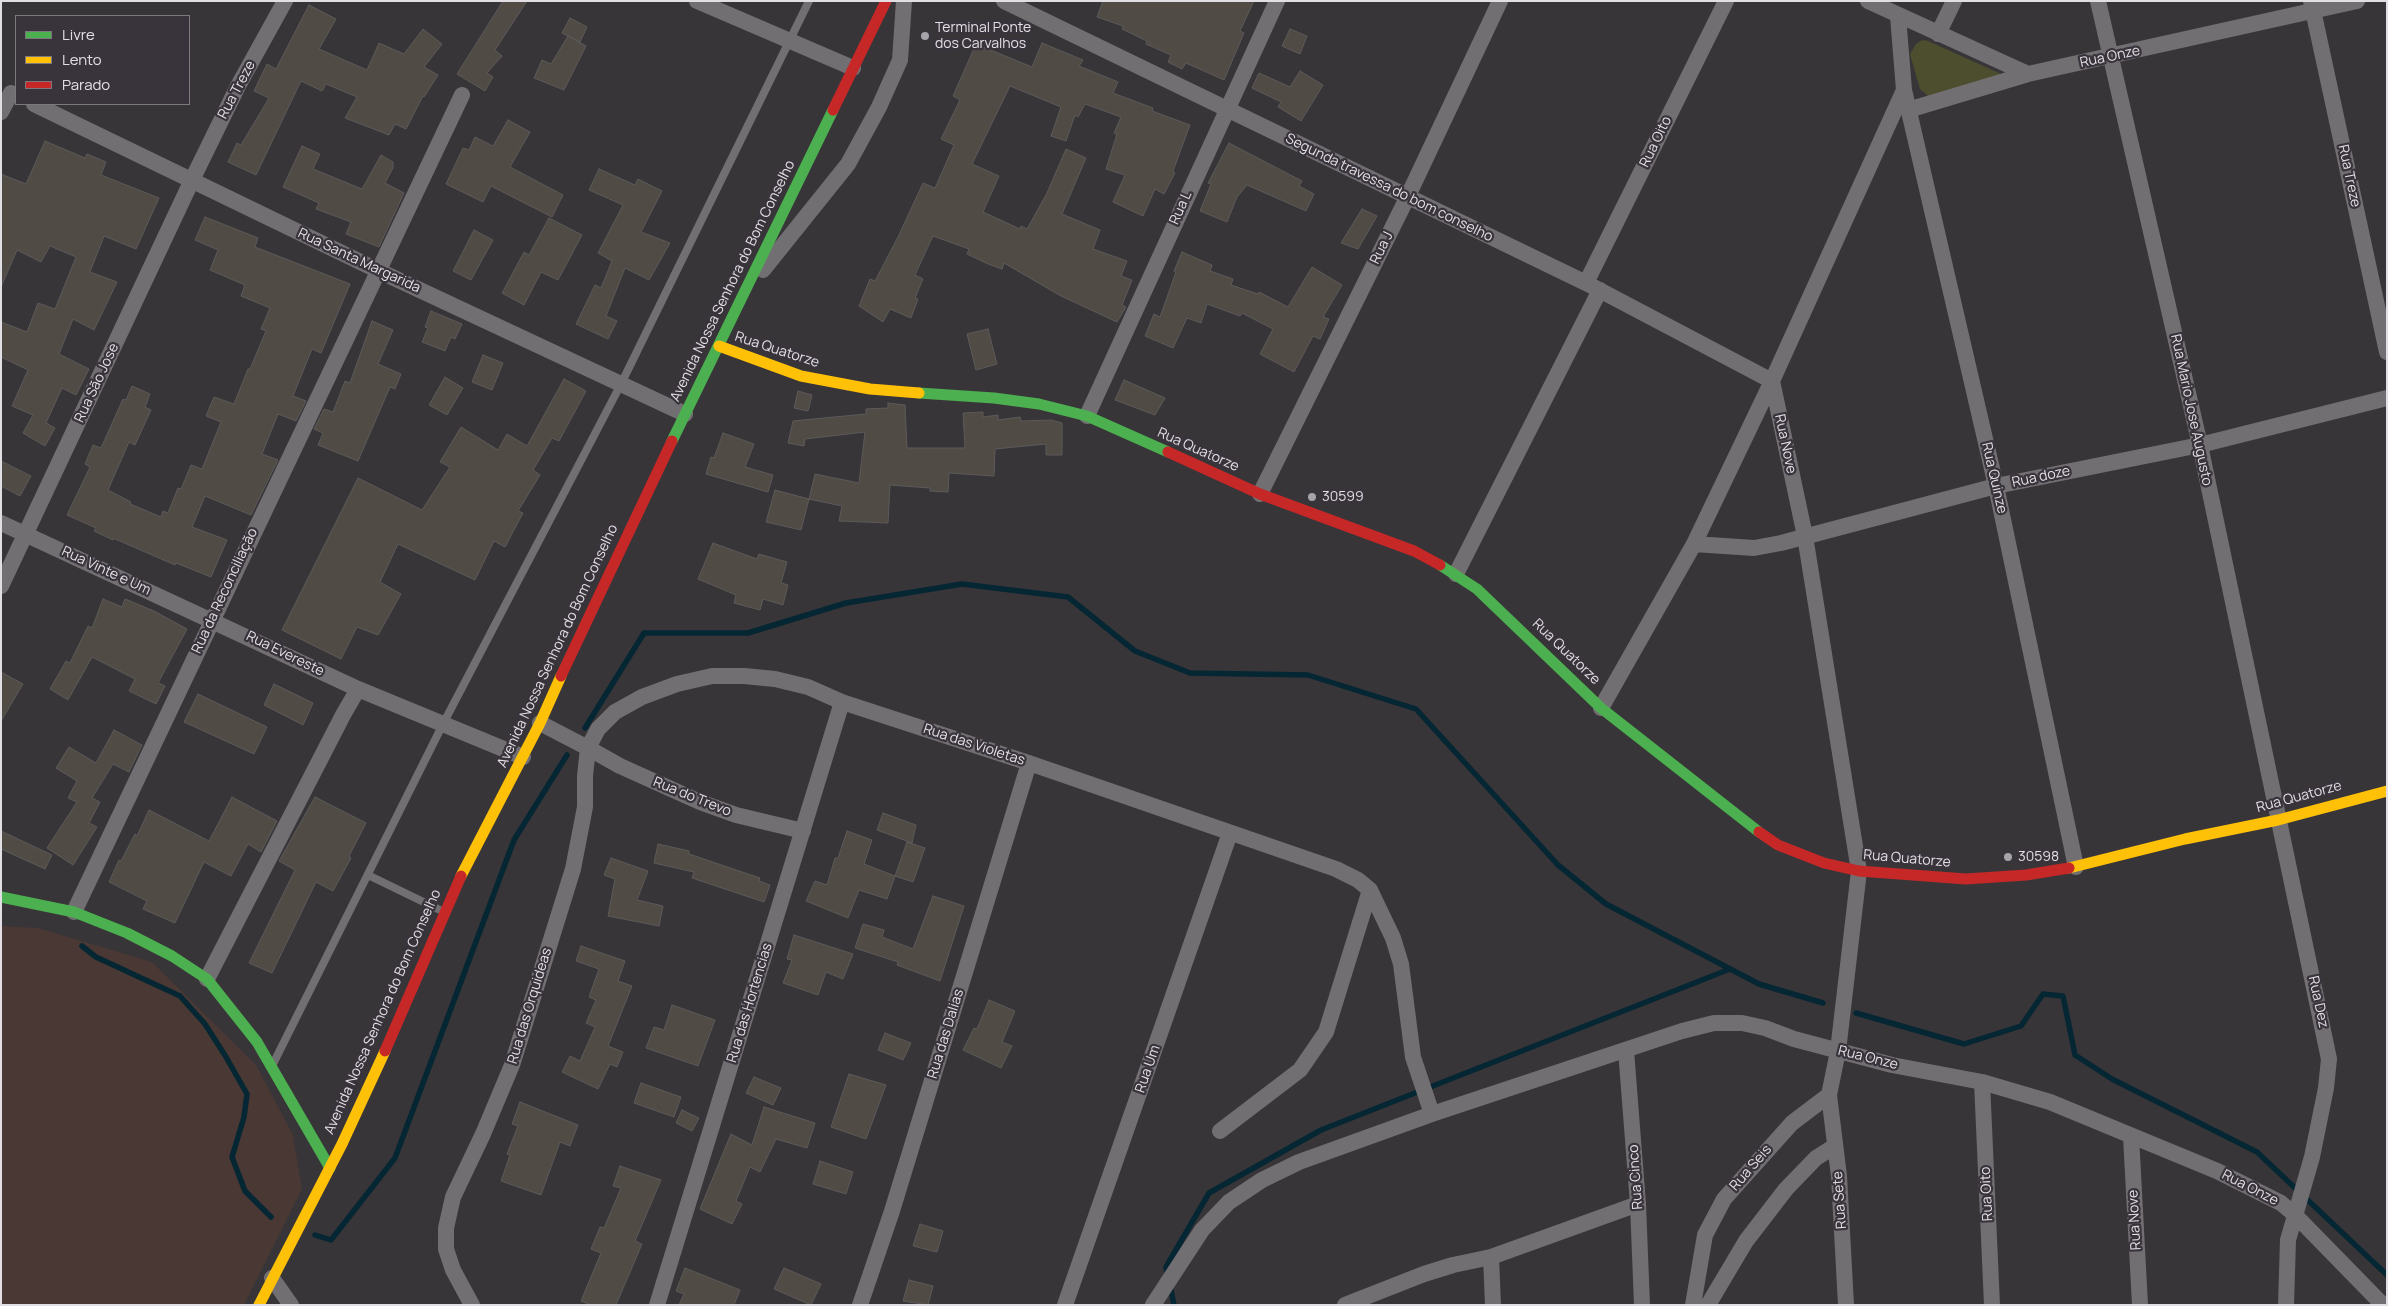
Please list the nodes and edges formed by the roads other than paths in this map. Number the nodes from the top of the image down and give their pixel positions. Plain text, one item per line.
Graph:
1 (285, 1) edge
2 (697, 1) edge
3 (810, 1) edge
4 (886, 1) edge
5 (904, 1) edge
6 (1004, 1) edge
7 (1277, 1) edge
8 (1500, 1) edge
9 (1726, 1) edge
10 (1868, 1) edge
11 (1954, 1) edge
12 (2098, 1) edge
13 (2357, 1) edge
14 (2312, 6) edge
15 (1898, 16) junction
16 (1938, 34) junction
17 (790, 41) junction
18 (2112, 57) junction
19 (853, 68) junction
20 (2028, 74) junction
21 (1904, 90) junction
22 (9, 92) edge
23 (462, 95) dead end
24 (36, 105) edge
25 (1226, 109) junction
26 (1908, 110) junction
27 (1, 112) edge
28 (192, 180) junction
29 (1407, 198) junction
30 (377, 270) junction
31 (1593, 286) junction
32 (745, 293) junction
33 (719, 346) junction
34 (2387, 352) edge
35 (1772, 381) junction
36 (621, 384) junction
37 (2387, 398) edge
38 (684, 414) junction
39 (1087, 416) junction
40 (2200, 445) junction
41 (1996, 486) junction
42 (1260, 494) junction
43 (1, 523) edge
44 (26, 535) junction
45 (1805, 536) junction
46 (1694, 544) junction
47 (1456, 574) junction
48 (1, 586) edge
49 (212, 619) junction
50 (358, 690) junction
51 (842, 702) junction
52 (1602, 708) junction
53 (540, 723) junction
54 (443, 724) junction
55 (588, 748) junction
56 (523, 756) junction
57 (1029, 762) junction
58 (2387, 791) edge
59 (2278, 820) junction
60 (803, 831) junction
61 (1230, 833) junction
62 (2076, 867) junction
63 (1859, 870) junction
64 (368, 875) junction
65 (1370, 890) junction
66 (1, 897) edge
67 (74, 912) junction
68 (444, 912) junction
69 (206, 980) junction
70 (1626, 1050) junction
71 (1838, 1050) junction
72 (272, 1065) junction
73 (1982, 1082) junction
74 (1829, 1095) junction
75 (1432, 1114) junction
76 (1220, 1131) dead end
77 (2131, 1136) junction
78 (1836, 1146) junction
79 (330, 1168) junction
80 (1638, 1204) junction
81 (2296, 1208) junction
82 (1491, 1257) junction
83 (272, 1278) junction
84 (259, 1305) edge
85 (292, 1305) edge
86 (472, 1305) edge
87 (657, 1305) edge
88 (860, 1305) edge
89 (1065, 1305) edge
90 (1154, 1305) edge
91 (1345, 1305) edge
92 (1493, 1305) edge
93 (1642, 1305) edge
94 (1693, 1305) edge
95 (1708, 1305) edge
96 (1846, 1305) edge
97 (1992, 1305) edge
98 (2140, 1305) edge
99 (2286, 1305) edge
100 (2383, 1305) edge

1 - 28 street, Rua Treze
2 - 17 street
3 - 17 lane
4 - 19 main road, Avenida Nossa Senhora do Bom Conselho
5 - 32 street
6 - 25 street, Segunda travessa do bom conselho
7 - 25 street, Rua L
8 - 29 street, Rua J
9 - 31 street, Rua Oito
10 - 15 street
11 - 16 street
12 - 18 street, Rua Mario Jose Augusto
13 - 14 street, Rua Onze
14 - 18 street, Rua Onze
14 - 34 street, Rua Treze
15 - 16 street
15 - 21 street, Rua Quinze
16 - 20 street
17 - 19 street
17 - 36 lane
18 - 20 street, Rua Onze
18 - 40 street, Rua Mario Jose Augusto
19 - 32 main road, Avenida Nossa Senhora do Bom Conselho
20 - 26 street, Rua Onze
21 - 26 street, Rua Quinze
21 - 35 street
22 - 27 street
23 - 30 street, Rua da Reconciliação
24 - 28 street, Rua Santa Margarida
25 - 29 street, Segunda travessa do bom conselho
25 - 39 street, Rua L
26 - 41 street, Rua Quinze
28 - 30 street, Rua Santa Margarida
28 - 44 street, Rua São Jose
29 - 31 street, Segunda travessa do bom conselho
29 - 42 street, Rua J
30 - 36 street, Rua Santa Margarida
30 - 49 street, Rua da Reconciliação
31 - 35 street, Segunda travessa do bom conselho
31 - 47 street, Rua Oito
32 - 33 main road, Avenida Nossa Senhora do Bom Conselho
33 - 38 main road, Avenida Nossa Senhora do Bom Conselho
33 - 39 main road, Rua Quatorze
35 - 45 street, Rua Nove
35 - 46 street, Rua Nove
36 - 38 street, Rua Santa Margarida
36 - 54 lane
37 - 40 street, Rua doze
38 - 53 main road, Avenida Nossa Senhora do Bom Conselho
39 - 42 main road, Rua Quatorze
40 - 41 street, Rua doze
40 - 59 street, Rua Mario Jose Augusto
41 - 45 street, Rua doze
41 - 62 street, Rua Quinze
42 - 47 main road, Rua Quatorze
43 - 44 street, Rua Vinte e Um
44 - 48 street, Rua São Jose
44 - 49 street, Rua Vinte e Um
45 - 46 street, Rua doze
45 - 63 street, Rua Nove
46 - 52 street, Rua Nove
47 - 52 main road, Rua Quatorze
49 - 50 street, Rua Evereste
49 - 67 street, Rua da Reconciliação
50 - 54 street, Rua Evereste
50 - 69 street
51 - 55 street, Rua das Violetas
51 - 57 street, Rua das Violetas
51 - 60 street, Rua das Hortencias
52 - 63 main road, Rua Quatorze
53 - 55 street
53 - 56 main road, Avenida Nossa Senhora do Bom Conselho
54 - 56 street, Rua Evereste
54 - 64 lane
55 - 60 street, Rua do Trevo
55 - 86 street, Rua das Orquideas
56 - 68 main road, Avenida Nossa Senhora do Bom Conselho
57 - 61 street, Rua das Violetas
57 - 88 street, Rua das Dalias
58 - 59 main road, Rua Quatorze
59 - 62 main road, Rua Quatorze
59 - 81 street, Rua Dez
60 - 87 street, Rua das Hortencias
61 - 65 street, Rua das Violetas
61 - 89 street, Rua Um
62 - 63 main road, Rua Quatorze
63 - 71 street, Rua Nove
64 - 68 lane
64 - 72 lane
65 - 75 street
65 - 76 street
66 - 67 main road
67 - 69 main road
68 - 79 main road, Avenida Nossa Senhora do Bom Conselho
69 - 72 main road
70 - 71 street, Rua Onze
70 - 75 street, Rua Onze
70 - 80 street, Rua Cinco
71 - 73 street, Rua Onze
71 - 74 street
72 - 79 main road
73 - 77 street, Rua Onze
73 - 97 street, Rua Oito
74 - 78 street, Rua Sete
74 - 94 street, Rua Seis
75 - 90 street
77 - 81 street, Rua Onze
77 - 98 street, Rua Nove
78 - 95 street
78 - 96 street, Rua Sete
79 - 83 main road, Avenida Nossa Senhora do Bom Conselho
80 - 82 street
80 - 93 street, Rua Cinco
81 - 99 street
81 - 100 street, Rua Onze
82 - 91 street
82 - 92 street
83 - 84 main road, Avenida Nossa Senhora do Bom Conselho
83 - 85 street

